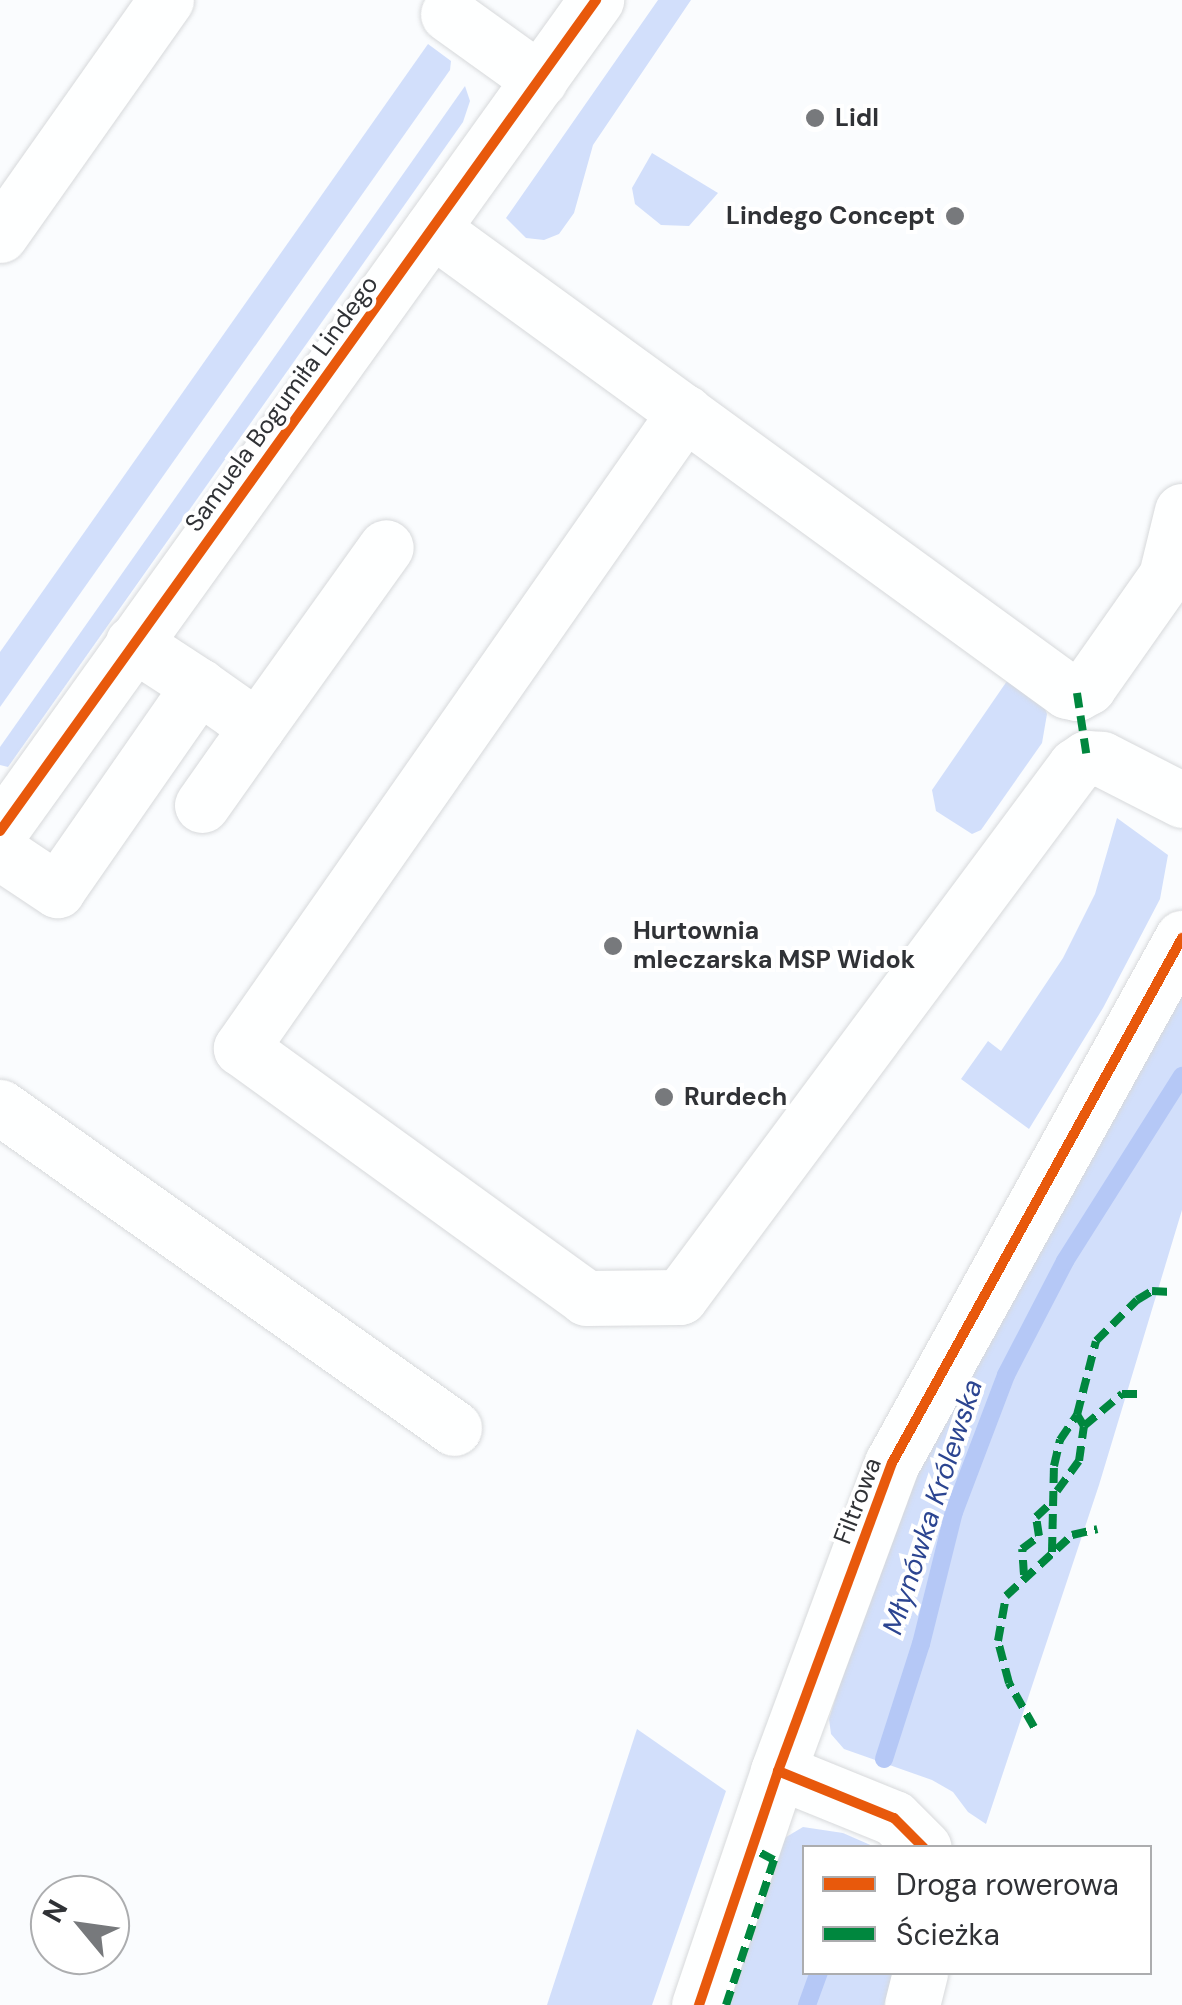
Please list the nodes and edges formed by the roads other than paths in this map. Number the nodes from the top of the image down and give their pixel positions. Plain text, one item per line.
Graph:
1 (166, 0) edge
2 (596, 0) edge
3 (448, 14) dead end
4 (540, 80) junction
5 (432, 229) junction
6 (0, 235) edge
7 (685, 412) junction
8 (1182, 511) edge
9 (386, 547) dead end
10 (134, 643) junction
11 (199, 686) junction
12 (257, 728) junction
13 (1182, 800) edge
14 (202, 805) dead end
15 (0, 831) edge
16 (0, 852) edge
17 (1182, 938) edge
18 (0, 1107) edge
19 (454, 1428) dead end
20 (778, 1772) junction
21 (921, 1845) edge
22 (919, 1975) edge
23 (699, 2005) edge
24 (912, 2005) edge

1 - 6 street
2 - 4 street, Samuela Bogumiła Lindego
3 - 4 street
4 - 5 street, Samuela Bogumiła Lindego
5 - 7 street
5 - 10 street, Samuela Bogumiła Lindego
7 - 8 street
7 - 13 street
9 - 12 street
10 - 11 street
10 - 15 street, Samuela Bogumiła Lindego
11 - 12 street
11 - 16 street
12 - 14 street
17 - 20 street, Filtrowa
18 - 19 street
20 - 21 street
20 - 23 street, Filtrowa
22 - 24 street

